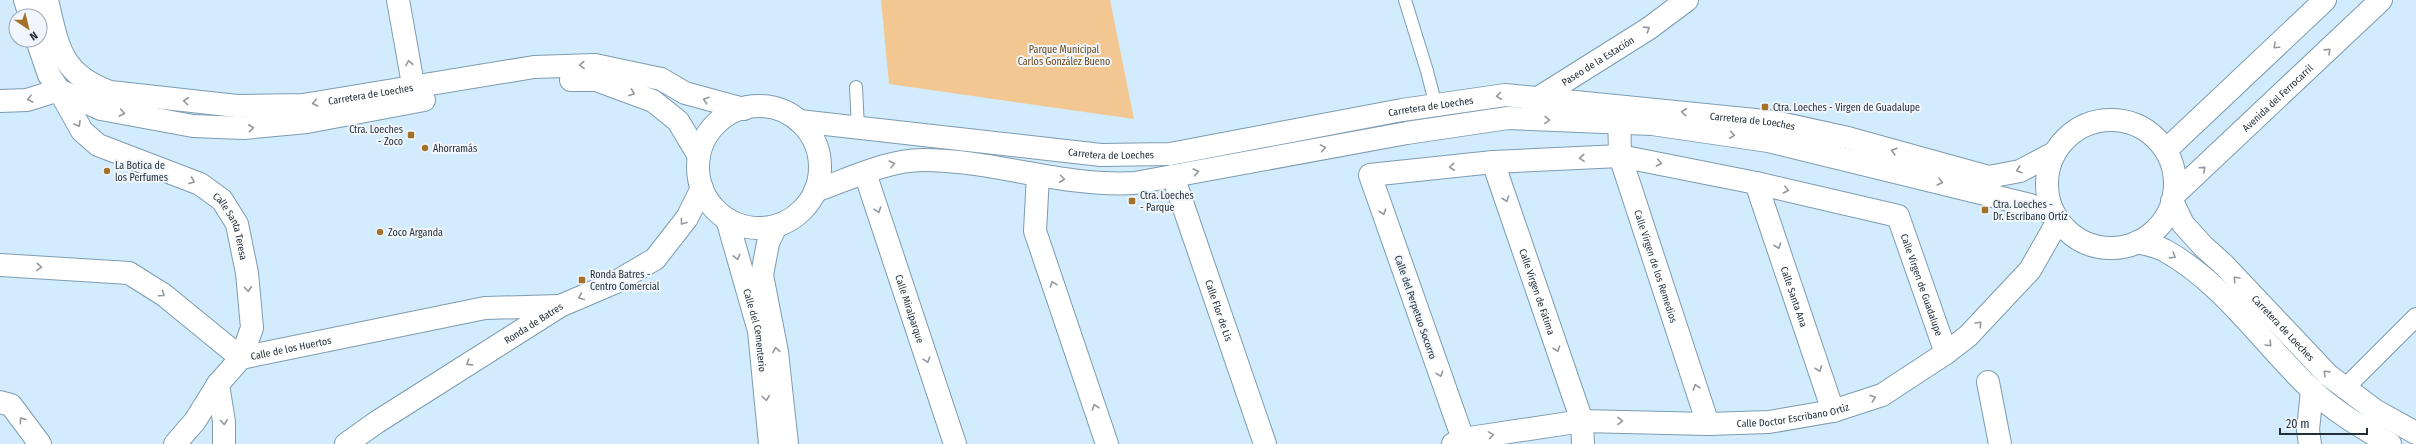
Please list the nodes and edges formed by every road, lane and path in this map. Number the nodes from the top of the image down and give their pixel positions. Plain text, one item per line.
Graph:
1 (47, 0) edge
2 (398, 0) edge
3 (1405, 0) edge
4 (1687, 0) edge
5 (2325, 0) edge
6 (2381, 0) edge
7 (39, 48) edge
8 (856, 87) dead end
9 (59, 90) junction
10 (415, 94) junction
11 (1540, 98) junction
12 (0, 101) edge
13 (1436, 105) junction
14 (744, 109) junction
15 (1619, 115) junction
16 (1508, 118) junction
17 (798, 121) junction
18 (1441, 127) junction
19 (858, 129) junction
20 (2166, 150) junction
21 (2054, 153) junction
22 (699, 156) junction
23 (1620, 156) junction
24 (1493, 162) junction
25 (865, 173) junction
26 (1038, 176) junction
27 (1173, 176) junction
28 (1756, 183) junction
29 (702, 188) junction
30 (816, 190) junction
31 (2173, 198) junction
32 (2056, 217) junction
33 (727, 219) junction
34 (776, 226) junction
35 (2138, 242) junction
36 (0, 265) edge
37 (560, 306) junction
38 (2416, 318) edge
39 (1946, 353) junction
40 (241, 358) junction
41 (1988, 382) dead end
42 (218, 384) junction
43 (2344, 389) junction
44 (2312, 390) junction
45 (0, 402) edge
46 (1833, 411) junction
47 (1582, 421) junction
48 (1708, 424) junction
49 (2416, 433) edge
50 (1458, 441) edge
51 (40, 444) edge
52 (175, 444) edge
53 (224, 444) edge
54 (346, 444) edge
55 (770, 444) edge
56 (787, 444) edge
57 (955, 444) edge
58 (1107, 444) edge
59 (1264, 444) edge
60 (1583, 444) edge
61 (2000, 444) edge
62 (2310, 444) edge
63 (2390, 444) edge

10 -> 1 street, Carretera de Loeches
10 -> 2 street
3 - 13 lane
11 -> 4 street, Paseo de la Estación
5 -> 20 street
31 -> 6 street, Avenida del Ferrocarril
7 - 9 street
8 - 19 lane
9 -> 10 street, Carretera de Loeches
9 -> 12 street
9 -> 40 street, Calle Santa Teresa
14 -> 10 street, Carretera de Loeches
10 -> 22 street, Carretera de Loeches
11 -> 13 street, Carretera de Loeches
11 - 15 street, Carretera de Loeches
11 - 16 street, Paseo de la Estación
13 - 18 lane
13 - 19 street, Carretera de Loeches
14 - 17 street
14 - 22 street
16 -> 15 street, Carretera de Loeches
21 -> 15 street, Carretera de Loeches
15 - 23 street, Calle Virgen de los Remedios
15 -> 32 street, Carretera de Loeches
16 - 18 street, Carretera de Loeches
17 - 19 street, Carretera de Loeches
17 - 30 street
27 -> 18 street, Carretera de Loeches
20 - 21 street
20 - 31 street
21 - 32 street
22 - 29 street
23 -> 24 street
23 -> 28 street
48 -> 23 street, Calle Virgen de los Remedios
24 -> 47 street, Calle Virgen de Fátima
24 -> 50 street, Calle del Perpetuo Socorro
25 -> 26 street, Carretera de Loeches
25 - 30 street, Carretera de Loeches
25 -> 57 street, Calle Miralparque
26 -> 27 street, Carretera de Loeches
58 -> 26 street
27 - 59 street, Calle Flor de Lis
28 -> 39 street, Calle Virgen de Guadalupe
28 -> 46 street, Calle Santa Ana
29 - 33 street
29 -> 37 street, Ronda de Batres
30 - 34 street
31 - 35 street
43 -> 31 street, Carretera de Loeches
32 - 35 street
39 -> 32 street, Calle Doctor Escribano Ortiz
33 - 34 street
33 -> 55 street, Calle del Cementerio
56 -> 34 street, Calle del Cementerio
35 -> 44 street, Carretera de Loeches
36 -> 40 street, Calle de los Huertos
37 - 40 street, Calle de los Huertos
37 -> 54 street, Ronda de Batres
38 - 43 street
46 -> 39 street, Calle Doctor Escribano Ortiz
40 - 42 street, Calle Santa Teresa
41 - 61 street
42 - 52 street, Calle Santa Teresa
42 -> 53 street
43 - 49 street, Carretera de Loeches
44 - 62 street
44 - 63 street, Carretera de Loeches
51 -> 45 street
46 - 48 street, Calle Doctor Escribano Ortiz
47 -> 48 street, Calle Doctor Escribano Ortiz
50 -> 47 street, Calle Doctor Escribano Ortiz
47 - 60 street, Calle Virgen de Fátima

